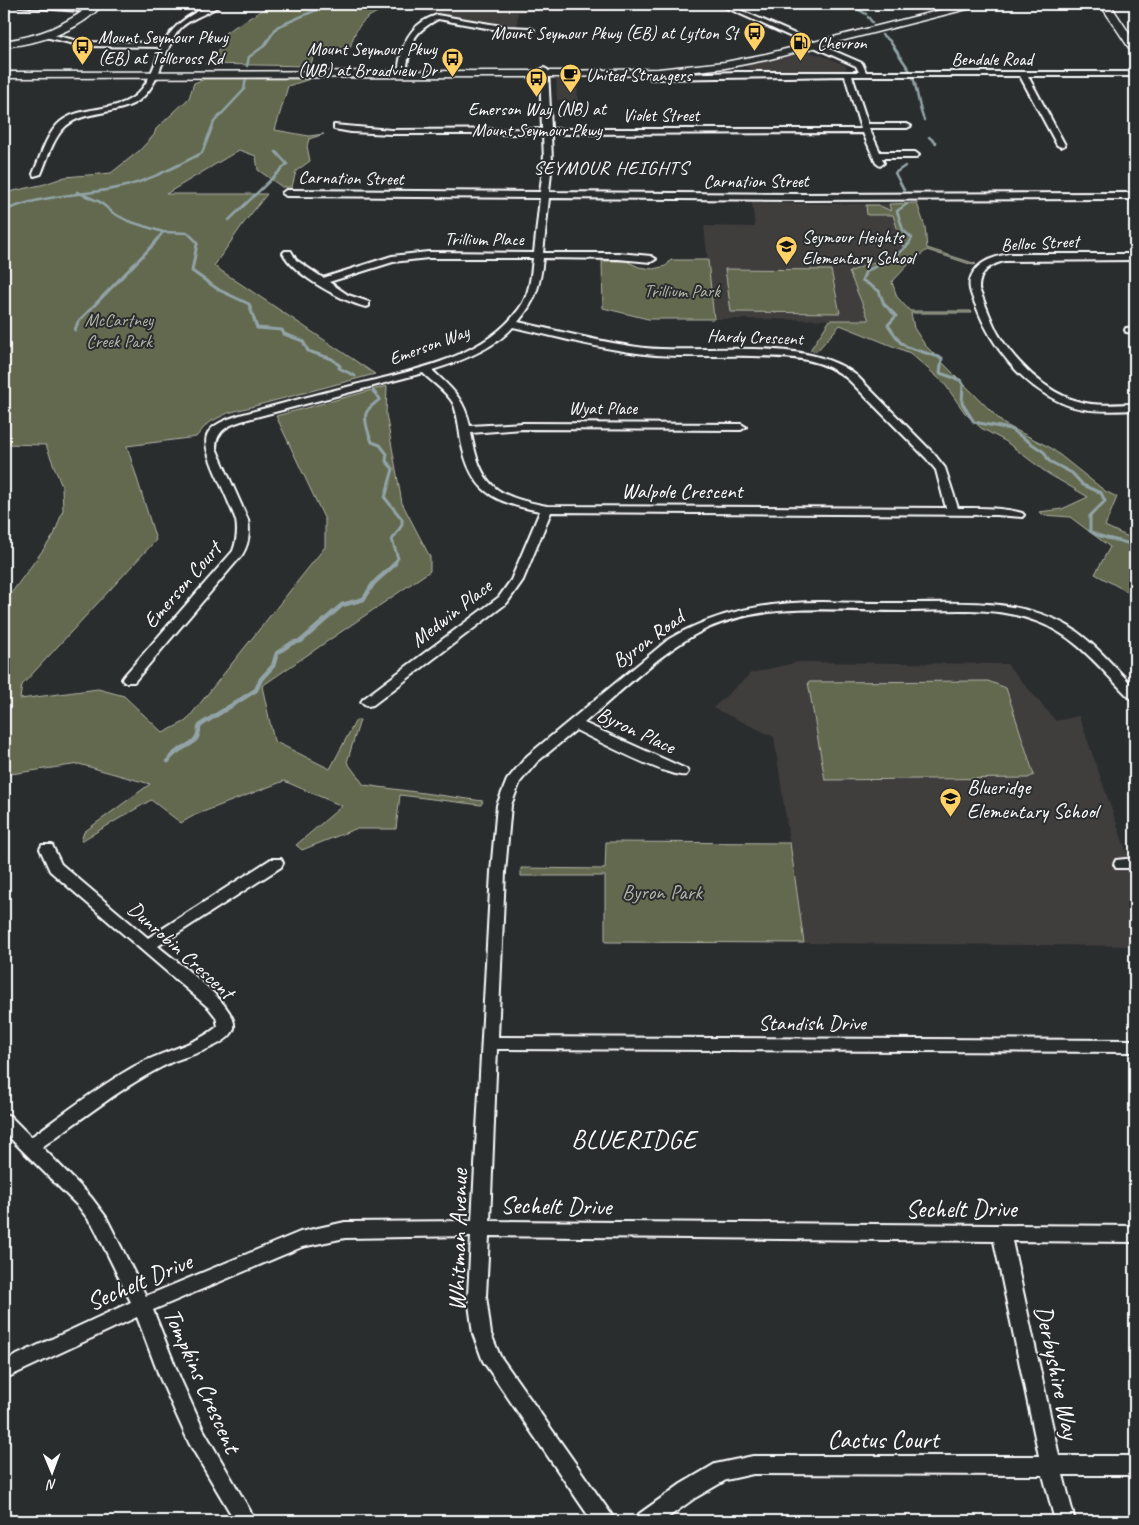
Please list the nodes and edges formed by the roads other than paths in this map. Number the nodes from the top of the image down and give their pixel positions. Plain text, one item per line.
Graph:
1 (18, 4) edge
2 (217, 4) edge
3 (721, 4) edge
4 (955, 4) edge
5 (976, 4) edge
6 (1105, 4) edge
7 (94, 7) edge
8 (530, 30) dead end
9 (48, 35) junction
10 (4, 44) edge
11 (812, 44) junction
12 (167, 45) junction
13 (1135, 48) edge
14 (4, 70) edge
15 (155, 72) junction
16 (402, 72) junction
17 (544, 72) junction
18 (1023, 74) junction
19 (1135, 74) edge
20 (17, 75) joint
21 (848, 75) junction
22 (864, 75) junction
23 (4, 76) edge
24 (654, 77) dead end
25 (907, 126) dead end
26 (337, 127) dead end
27 (866, 128) junction
28 (546, 130) junction
29 (1061, 145) dead end
30 (915, 156) dead end
31 (37, 174) dead end
32 (286, 193) dead end
33 (543, 196) junction
34 (1135, 196) edge
35 (288, 253) dead end
36 (537, 255) junction
37 (1135, 256) edge
38 (651, 259) dead end
39 (322, 282) junction
40 (366, 304) dead end
41 (512, 324) junction
42 (425, 369) junction
43 (1135, 407) edge
44 (741, 427) dead end
45 (217, 428) joint
46 (466, 430) junction
47 (547, 509) junction
48 (953, 512) junction
49 (1018, 516) dead end
50 (129, 679) dead end
51 (1135, 695) edge
52 (368, 702) dead end
53 (575, 724) junction
54 (681, 772) dead end
55 (47, 849) dead end
56 (276, 862) dead end
57 (147, 946) junction
58 (489, 1042) junction
59 (1135, 1046) edge
60 (4, 1121) edge
61 (29, 1147) junction
62 (480, 1229) junction
63 (1002, 1234) junction
64 (1135, 1234) edge
65 (142, 1306) junction
66 (4, 1370) edge
67 (1051, 1466) junction
68 (1135, 1466) edge
69 (246, 1521) edge
70 (604, 1521) edge
71 (646, 1521) edge
72 (1066, 1521) edge

1 - 7 street
2 - 12 street
3 - 11 street
4 - 11 main road
5 - 11 main road
6 - 13 main road
7 - 9 main road
8 - 16 street
9 - 10 main road
9 - 12 street
11 - 17 main road
11 - 22 street
12 - 15 street
14 - 15 main road
15 - 16 main road
15 - 20 main road
15 - 31 street
16 - 17 main road
17 - 28 street, Emerson Way
18 - 19 street, Bendale Road
18 - 22 street, Bendale Road
18 - 29 street
20 - 23 main road
21 - 22 street, Bendale Road
21 - 24 street, Bendale Road
21 - 27 street
25 - 27 street, Violet Street
26 - 28 street, Violet Street
27 - 28 street, Violet Street
27 - 30 street
28 - 33 street, Emerson Way
32 - 33 street, Carnation Street
33 - 34 street, Carnation Street
33 - 36 street, Emerson Way
35 - 39 street
36 - 38 street, Trillium Place
36 - 39 street, Trillium Place
36 - 41 street, Emerson Way
37 - 43 street, Belloc Street
39 - 40 street
41 - 42 street, Emerson Way
41 - 48 street, Hardy Crescent
42 - 45 street, Emerson Way
42 - 46 street, Walpole Crescent
44 - 46 street, Wyat Place
45 - 50 street, Emerson Court
46 - 47 street, Walpole Crescent
47 - 48 street, Walpole Crescent
47 - 52 street, Medwin Place
48 - 49 street, Walpole Crescent
51 - 53 street, Byron Road
53 - 54 street, Byron Place
53 - 58 street, Byron Road
55 - 57 street, Dunrobin Crescent
56 - 57 street
57 - 61 street, Dunrobin Crescent
58 - 59 street, Standish Drive
58 - 62 street, Whitman Avenue
60 - 61 street, Tompkins Crescent
61 - 65 street, Tompkins Crescent
62 - 63 street, Sechelt Drive
62 - 65 street, Sechelt Drive
62 - 70 street, Whitman Avenue
63 - 64 street, Sechelt Drive
63 - 67 street, Derbyshire Way
65 - 66 street, Sechelt Drive
65 - 69 street, Tompkins Crescent
67 - 68 street, Cactus Court
67 - 71 street, Cactus Court
67 - 72 street, Derbyshire Way

